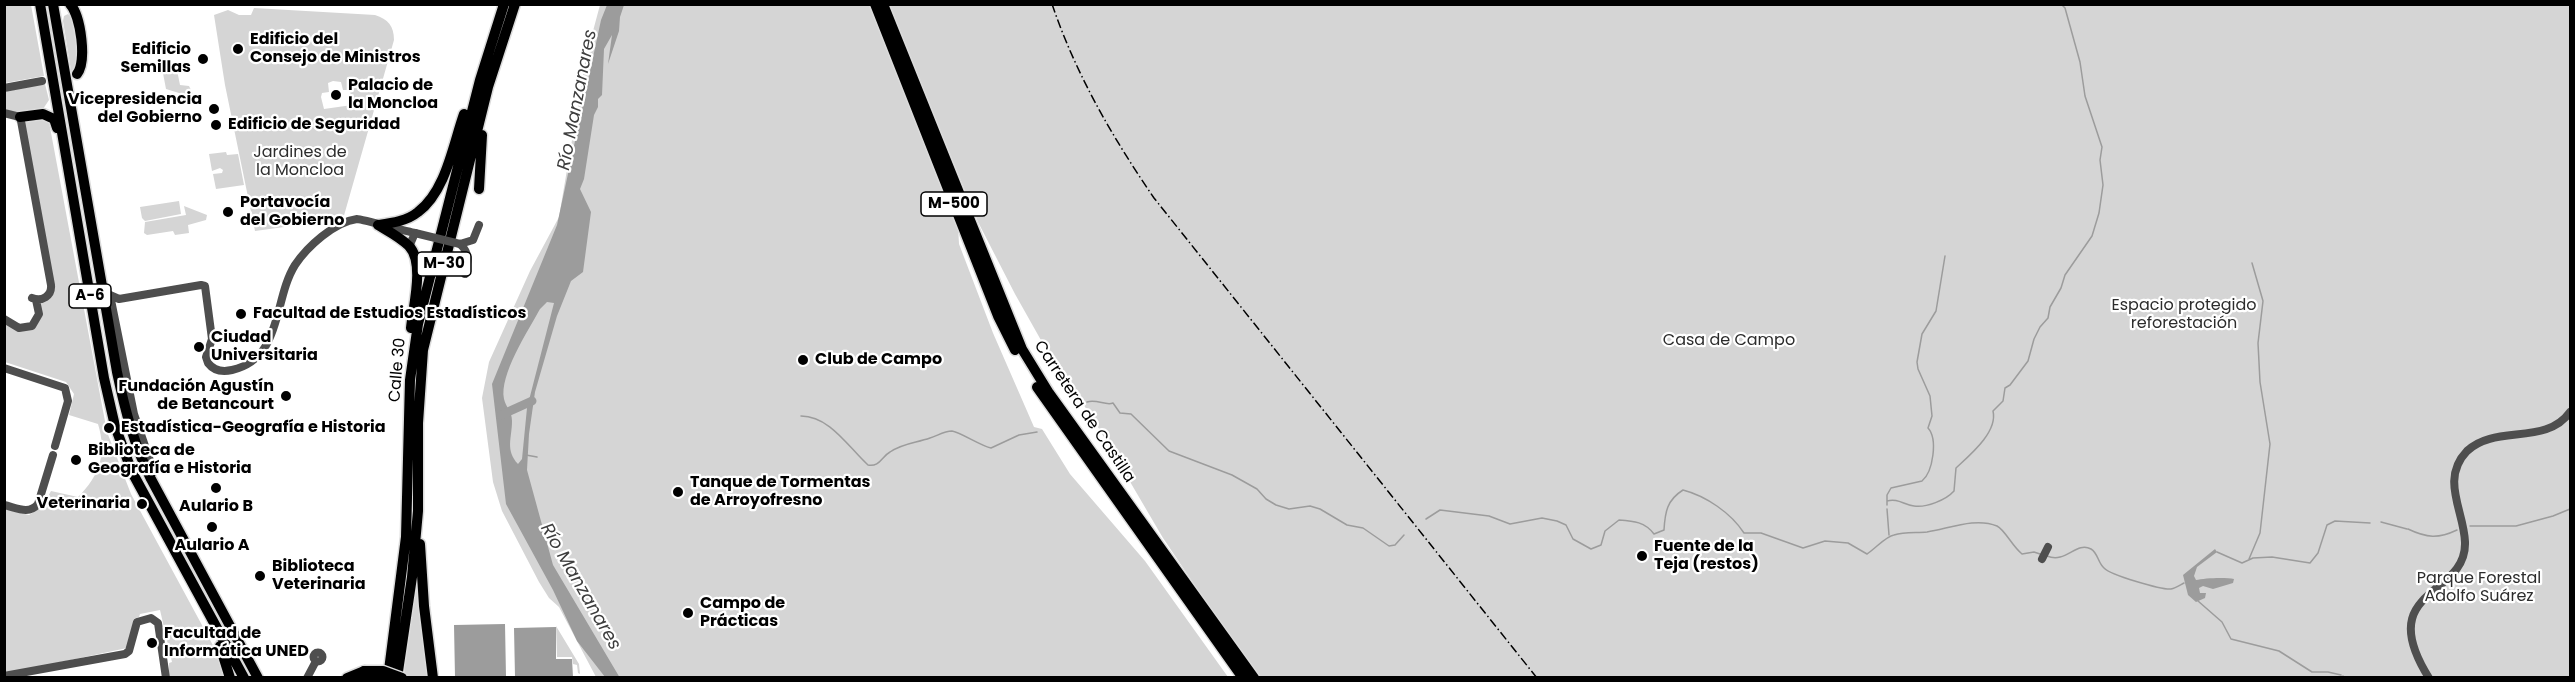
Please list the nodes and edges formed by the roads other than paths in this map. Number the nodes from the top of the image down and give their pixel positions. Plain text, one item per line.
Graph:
1 (40, 4) edge
2 (53, 4) edge
3 (70, 4) edge
4 (504, 4) edge
5 (514, 4) edge
6 (875, 4) edge
7 (883, 4) edge
8 (77, 20) junction
9 (43, 24) junction
10 (61, 53) junction
11 (78, 74) dead end
12 (480, 80) junction
13 (42, 81) dead end
14 (4, 88) edge
15 (483, 107) junction
16 (4, 113) edge
17 (43, 114) junction
18 (20, 117) junction
19 (479, 189) dead end
20 (72, 195) junction
21 (378, 225) junction
22 (479, 225) dead end
23 (415, 233) junction
24 (460, 244) junction
25 (409, 247) junction
26 (99, 262) junction
27 (465, 274) dead end
28 (115, 297) junction
29 (4, 319) edge
30 (4, 368) edge
31 (426, 375) dead end
32 (410, 380) junction
33 (1046, 395) junction
34 (2571, 412) edge
35 (418, 423) junction
36 (1073, 433) junction
37 (55, 446) dead end
38 (53, 455) dead end
39 (154, 472) joint
40 (4, 505) edge
41 (167, 510) junction
42 (418, 511) junction
43 (2048, 547) dead end
44 (2042, 559) dead end
45 (186, 573) junction
46 (226, 619) junction
47 (316, 661) dead end
48 (4, 676) edge
49 (166, 678) edge
50 (230, 678) edge
51 (244, 678) edge
52 (258, 678) edge
53 (267, 678) edge
54 (307, 678) edge
55 (347, 678) edge
56 (388, 678) edge
57 (397, 678) edge
58 (402, 678) edge
59 (433, 678) edge
60 (1244, 678) edge
61 (1254, 678) edge
62 (2429, 678) edge

1 - 9 highway, A-6
2 - 10 highway, A-6
3 - 8 highway
4 - 12 highway, Calle 30 / M-30
5 - 15 highway, Calle 30 / M-30
6 - 33 highway, Carretera de Castilla / M-500
7 - 33 highway, Carretera de Castilla / M-500
8 - 10 highway
8 - 11 highway
9 - 17 highway
9 - 20 highway, A-6
10 - 26 highway, A-6
12 - 21 highway
12 - 32 highway, Calle 30 / M-30
13 - 14 street
15 - 19 highway
15 - 35 highway, Calle 30 / M-30
16 - 18 street
17 - 18 highway
17 - 20 highway
18 - 29 street
20 - 45 highway, A-6
21 - 23 street
21 - 25 highway
21 - 28 street
22 - 24 street
23 - 24 street, bridge
23 - 25 street
24 - 27 street
25 - 32 highway
26 - 28 highway
26 - 41 highway, A-6
28 - 39 street
30 - 37 street
31 - 35 highway
32 - 56 highway, Calle 30 / M-30
33 - 36 highway, Carretera de Castilla / M-500
34 - 62 street
35 - 42 highway, M-30
36 - 60 highway, Carretera de Castilla / M-500
36 - 61 highway, Carretera de Castilla / M-500
38 - 40 street
39 - 41 highway
41 - 46 highway, A-6
42 - 57 highway, M-30
42 - 59 highway
43 - 44 street
45 - 50 highway
45 - 51 highway, A-6
46 - 52 highway, A-6
46 - 53 highway
47 - 54 street
48 - 49 street
55 - 58 highway, bridge

